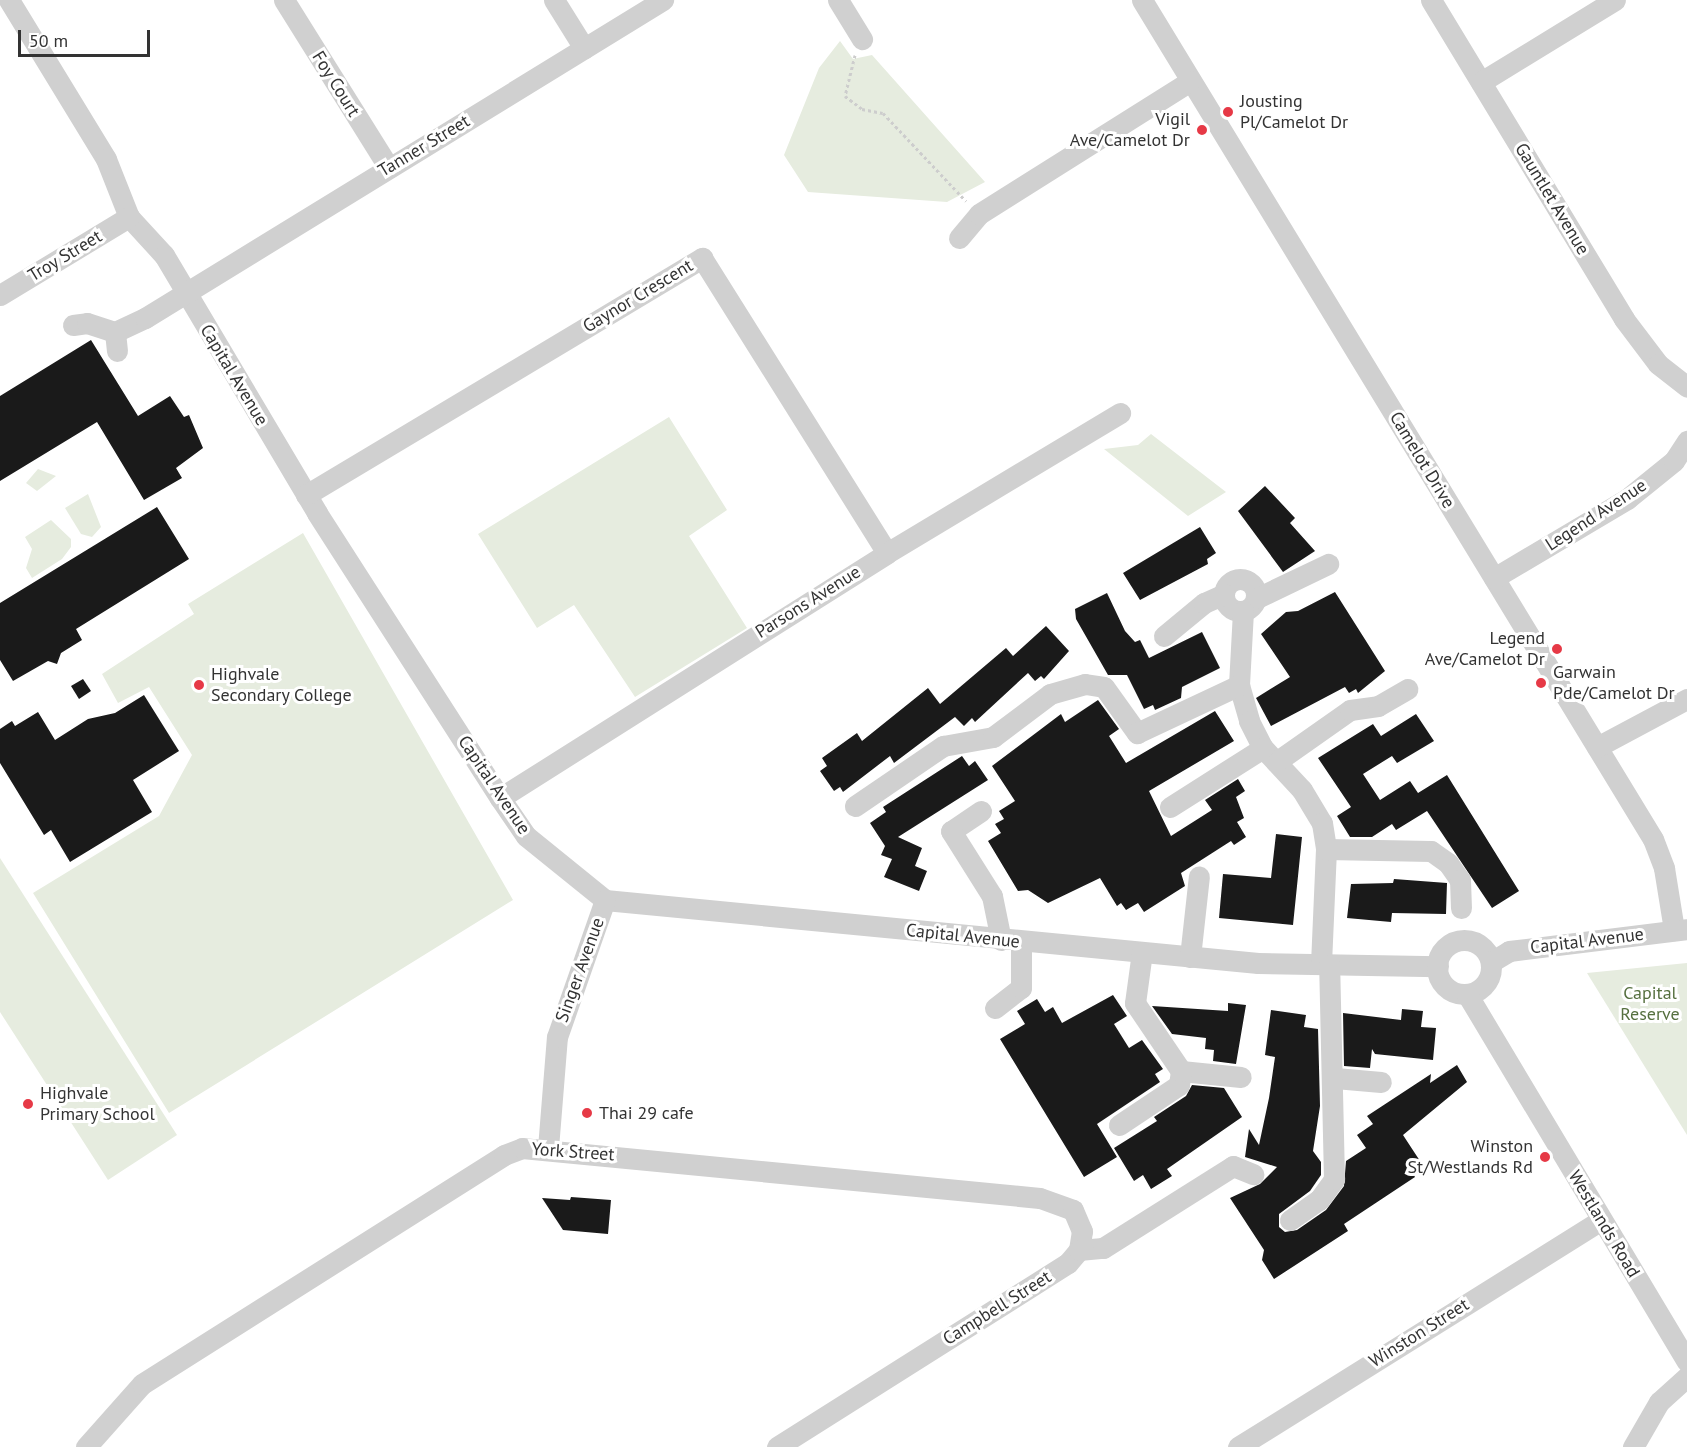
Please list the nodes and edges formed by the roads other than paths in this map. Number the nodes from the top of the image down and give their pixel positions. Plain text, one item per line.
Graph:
1 (9, 0) edge
2 (284, 0) edge
3 (554, 0) edge
4 (663, 0) edge
5 (838, 0) edge
6 (1431, 0) edge
7 (1615, 0) edge
8 (1144, 1) edge
9 (862, 39) road end
10 (584, 48) junction
11 (1190, 81) junction
12 (1481, 82) junction
13 (388, 168) junction
14 (129, 217) junction
15 (959, 237) dead end
16 (185, 292) junction
17 (0, 295) edge
18 (73, 325) dead end
19 (1687, 387) edge
20 (1120, 412) dead end
21 (1687, 441) edge
22 (306, 495) junction
23 (887, 553) junction
24 (1329, 564) dead end
25 (1494, 578) junction
26 (1224, 594) junction
27 (1250, 605) junction
28 (1164, 636) dead end
29 (1239, 685) junction
30 (1407, 689) dead end
31 (1687, 699) edge
32 (1597, 747) junction
33 (1270, 755) junction
34 (500, 798) junction
35 (855, 806) dead end
36 (1170, 807) dead end
37 (981, 811) dead end
38 (1326, 849) junction
39 (1199, 876) dead end
40 (605, 900) junction
41 (1461, 908) dead end
42 (1680, 930) edge
43 (1011, 941) junction
44 (1142, 952) junction
45 (1190, 957) junction
46 (1491, 962) junction
47 (1325, 965) junction
48 (1438, 966) junction
49 (1467, 994) junction
50 (995, 1008) dead end
51 (1181, 1071) junction
52 (1241, 1077) dead end
53 (1335, 1078) junction
54 (1381, 1082) dead end
55 (1119, 1125) dead end
56 (548, 1148) junction
57 (1253, 1174) dead end
58 (1290, 1220) dead end
59 (1601, 1220) junction
60 (1079, 1250) junction
61 (1687, 1361) edge
62 (1687, 1377) edge
63 (86, 1447) edge
64 (777, 1447) edge
65 (1238, 1447) edge
66 (1633, 1447) edge

1 - 14 street, Capital Avenue
2 - 13 street, Foy Court
3 - 10 street
4 - 10 street, Tanner Street
5 - 9 street
6 - 12 street, Gauntlet Avenue
7 - 12 street
8 - 11 street, Camelot Drive
10 - 13 street, Tanner Street
11 - 15 street
11 - 25 street, Camelot Drive
12 - 19 street, Gauntlet Avenue
13 - 16 street, Tanner Street
14 - 16 street, Capital Avenue
14 - 17 street, Troy Street
16 - 18 street, Tanner Street
16 - 22 street, Capital Avenue
20 - 23 street, Parsons Avenue
21 - 25 street, Legend Avenue
22 - 23 street, Gaynor Crescent
22 - 34 street, Capital Avenue
23 - 34 street, Parsons Avenue
24 - 27 street
25 - 32 street, Camelot Drive
26 - 27 street
26 - 27 street
26 - 28 street
27 - 29 street
29 - 33 street
29 - 35 street
30 - 33 street
31 - 32 street
32 - 42 street, Camelot Drive
33 - 36 street
33 - 38 street
34 - 40 street, Capital Avenue
37 - 43 street
38 - 41 street
38 - 47 street
39 - 45 street
40 - 43 street, Capital Avenue
40 - 56 street, Singer Avenue
42 - 46 street, Capital Avenue
43 - 44 street, Capital Avenue
43 - 50 street
44 - 45 street, Capital Avenue
44 - 51 street
45 - 47 street, Capital Avenue
46 - 48 street
46 - 49 street
47 - 48 street, Capital Avenue
47 - 53 street
48 - 49 street
49 - 59 street, Westlands Road
51 - 52 street
51 - 55 street
53 - 54 street
53 - 58 street
56 - 60 street, York Street
56 - 63 street, York Street
57 - 60 street
59 - 61 street, Westlands Road
59 - 65 street, Winston Street
60 - 64 street, Campbell Street
62 - 66 street

